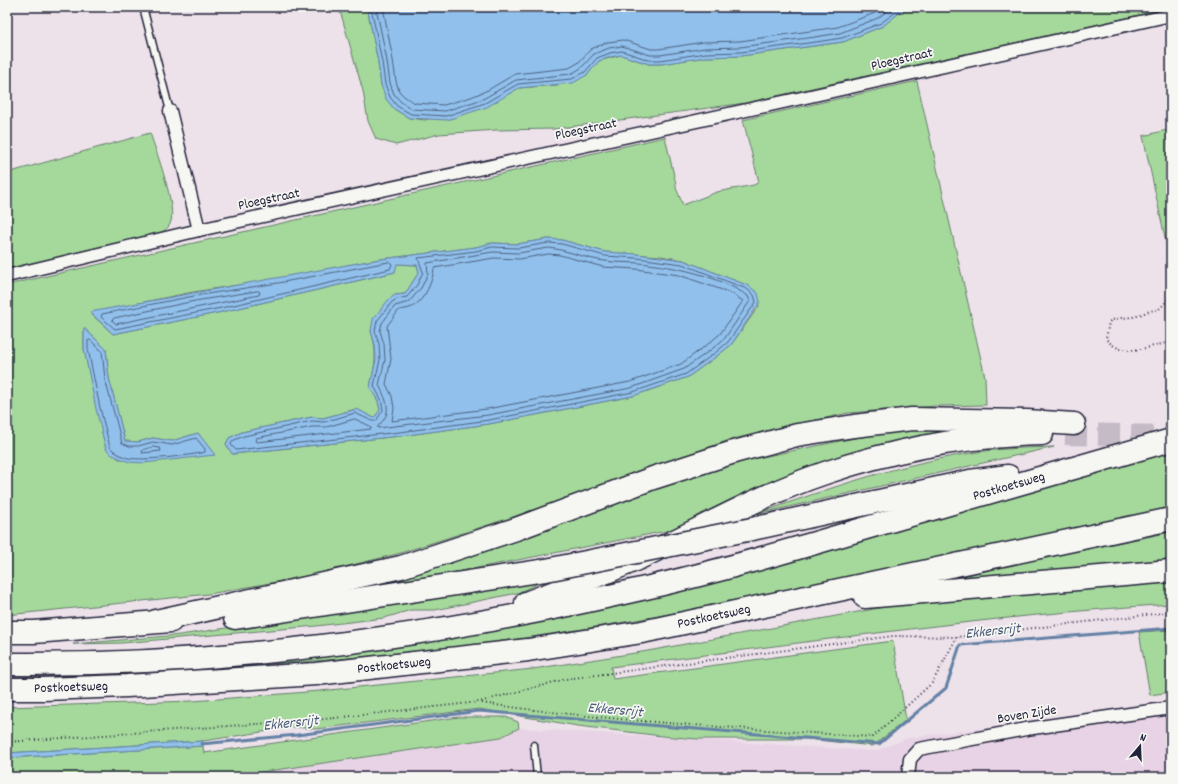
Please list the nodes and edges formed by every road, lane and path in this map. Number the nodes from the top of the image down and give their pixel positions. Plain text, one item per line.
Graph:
1 (143, 7) edge
2 (1171, 15) edge
3 (170, 111) joint
4 (199, 230) junction
5 (7, 276) edge
6 (1171, 292) edge
7 (1171, 342) edge
8 (1171, 440) edge
9 (1078, 466) junction
10 (1171, 519) edge
11 (1171, 571) edge
12 (776, 604) junction
13 (1171, 612) edge
14 (156, 621) junction
15 (474, 623) junction
16 (7, 632) edge
17 (957, 637) junction
18 (7, 664) edge
19 (7, 689) edge
20 (479, 702) junction
21 (1171, 708) edge
22 (7, 742) edge
23 (534, 745) dead end
24 (537, 777) edge
25 (908, 777) edge

1 - 3 lane
2 - 4 street, Ploegstraat
3 - 4 street
4 - 5 street, Ploegstraat
6 - 7 path
8 - 9 highway, Postkoetsweg
9 - 14 highway, Postkoetsweg, bridge
9 - 15 highway, Postkoetsweg
10 - 12 highway, Postkoetsweg
11 - 12 highway, Postkoetsweg
12 - 19 highway, Postkoetsweg
13 - 17 path
14 - 15 highway, Postkoetsweg
14 - 16 highway, Postkoetsweg
15 - 18 highway, Postkoetsweg
17 - 20 path
17 - 20 path
20 - 22 path
21 - 25 street, Boven Zijde
23 - 24 lane

